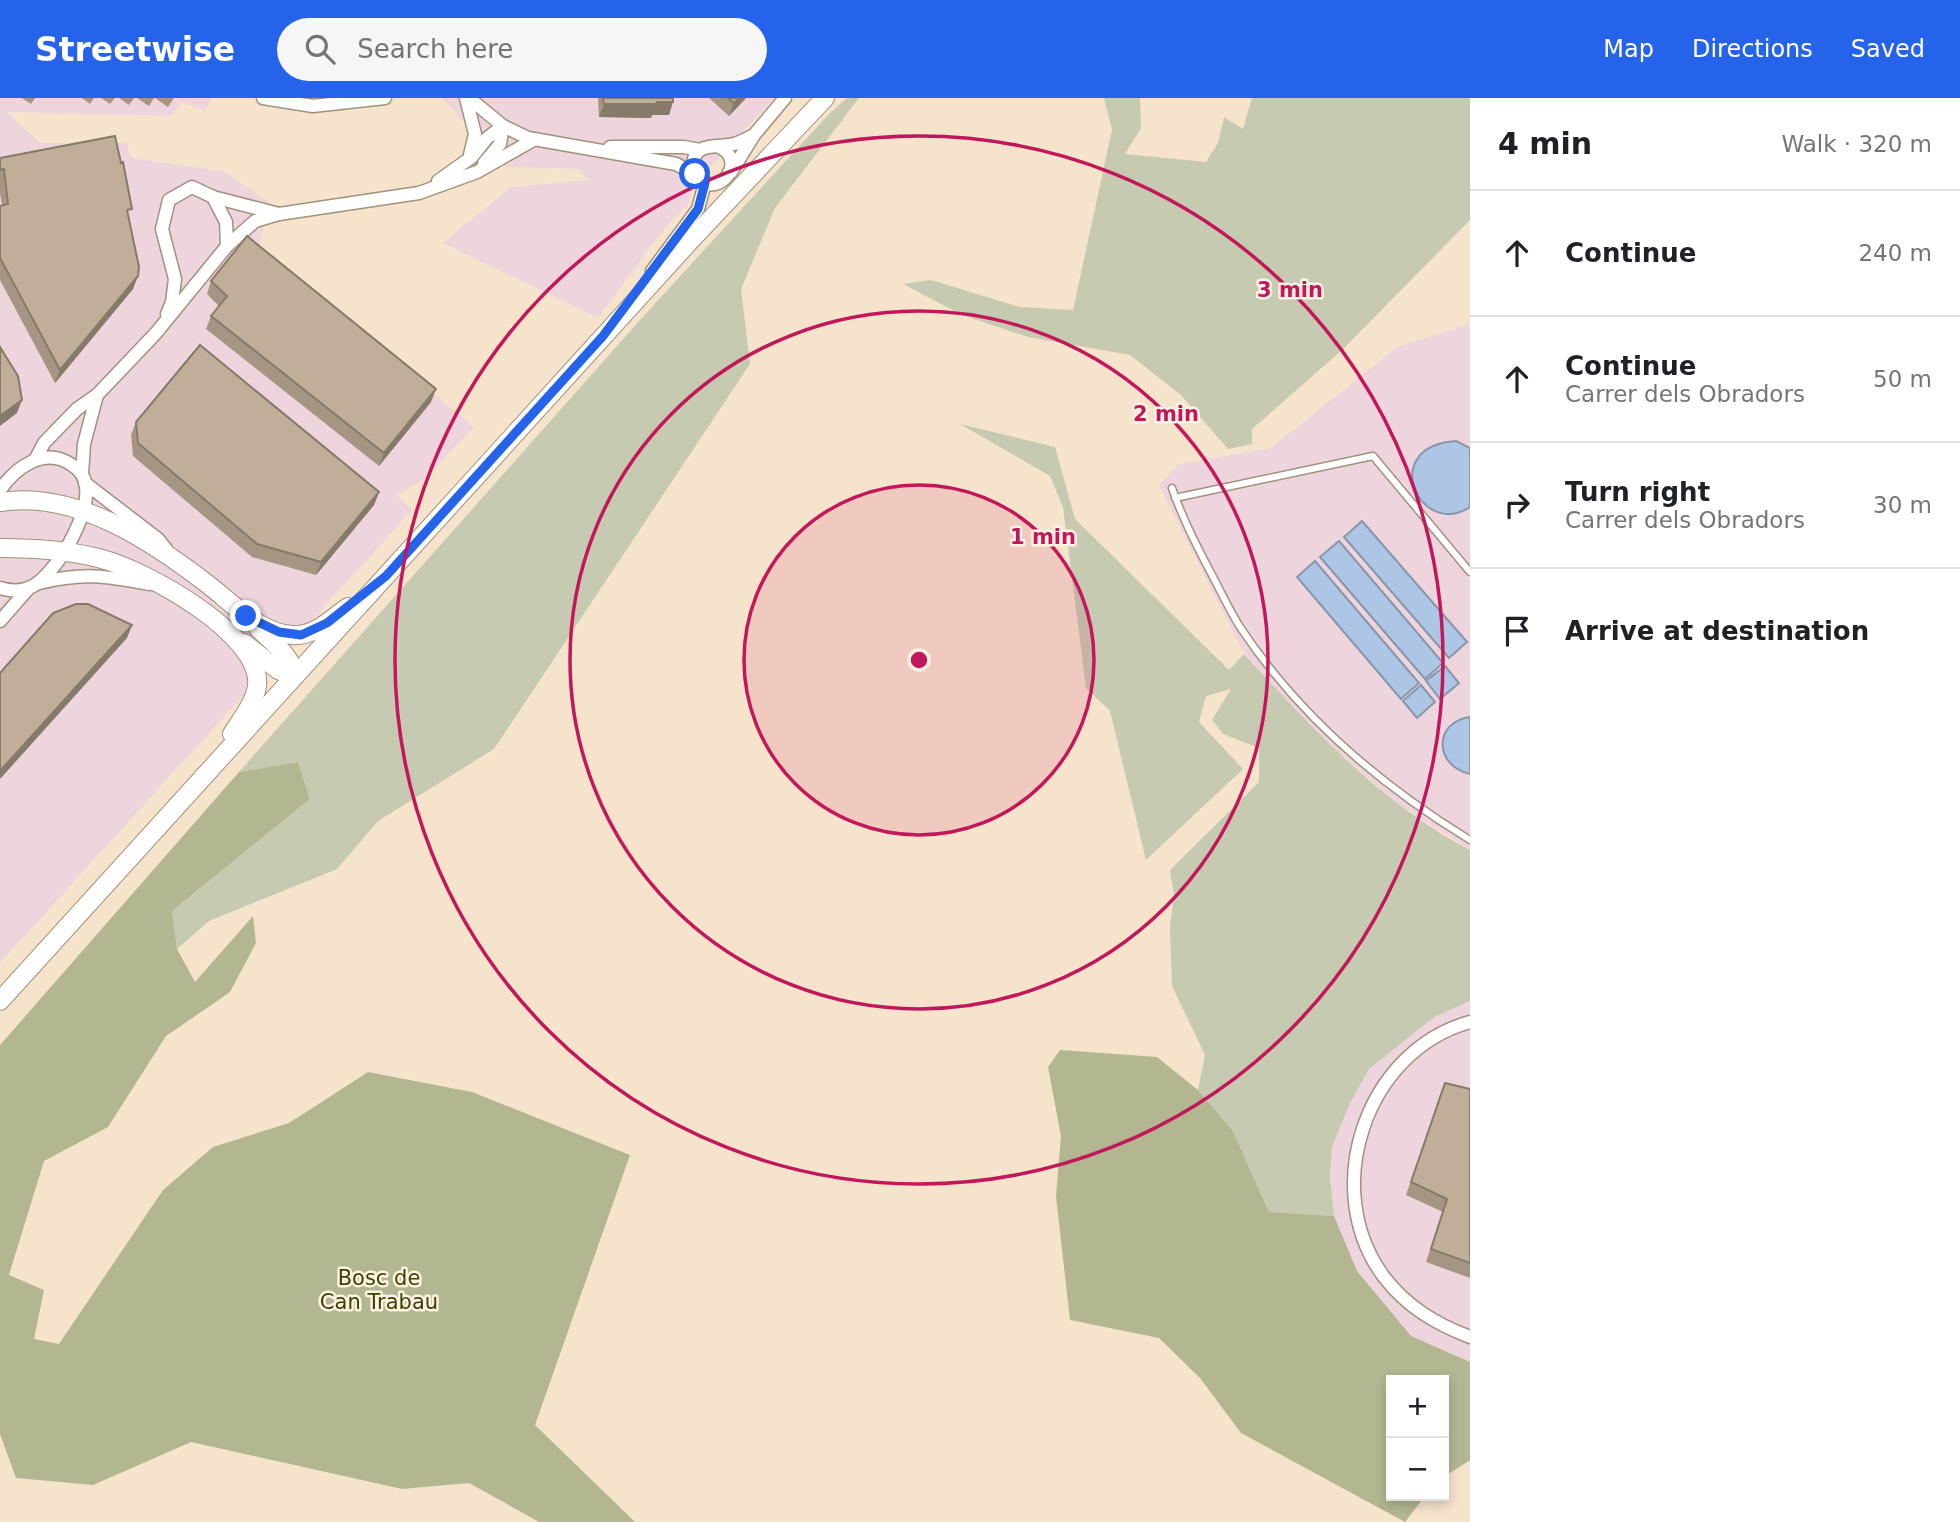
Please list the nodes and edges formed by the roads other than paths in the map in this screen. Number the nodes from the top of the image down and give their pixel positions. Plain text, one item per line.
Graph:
1 (263, 98) edge
2 (386, 98) edge
3 (467, 98) edge
4 (785, 98) edge
5 (825, 98) edge
6 (503, 126) junction
7 (754, 135) junction
8 (535, 139) junction
9 (717, 146) junction
10 (573, 147) junction
11 (700, 150) junction
12 (469, 159) junction
13 (477, 172) junction
14 (729, 175) junction
15 (700, 178) junction
16 (419, 193) junction
17 (212, 197) junction
18 (279, 214) junction
19 (228, 246) junction
20 (162, 326) junction
21 (603, 336) junction
22 (97, 395) junction
23 (36, 460) junction
24 (84, 479) junction
25 (4, 480) edge
26 (1172, 488) dead end
27 (0, 490) edge
28 (1175, 498) junction
29 (0, 502) edge
30 (83, 511) junction
31 (0, 548) edge
32 (63, 552) junction
33 (176, 560) junction
34 (1470, 572) edge
35 (386, 576) junction
36 (34, 586) junction
37 (166, 586) junction
38 (0, 588) edge
39 (246, 616) junction
40 (0, 621) edge
41 (230, 632) junction
42 (295, 676) junction
43 (208, 772) junction
44 (1470, 840) edge
45 (0, 1001) edge
46 (1470, 1022) edge
47 (1470, 1337) edge

1 - 2 street
3 - 6 street
3 - 12 street
4 - 7 street
5 - 21 main road
6 - 8 street
6 - 12 street
6 - 13 street
7 - 9 street
7 - 14 street
8 - 10 street
8 - 13 street
9 - 11 street
9 - 14 street
10 - 11 street
10 - 15 street
11 - 15 street
12 - 16 street
13 - 16 street
14 - 15 street
15 - 21 street
16 - 18 street
17 - 18 street
17 - 19 street
17 - 20 street
18 - 19 street
19 - 20 street
20 - 22 street
21 - 35 main road
22 - 23 street
22 - 24 street
23 - 24 street
23 - 25 street
24 - 30 street
24 - 33 street
25 - 27 street
26 - 28 lane
28 - 34 lane
28 - 44 lane
29 - 30 main road
30 - 32 street
30 - 33 main road
31 - 32 main road
32 - 36 street
32 - 37 main road
33 - 39 main road
35 - 39 main road
35 - 42 main road
36 - 37 street
36 - 38 street
36 - 40 street
37 - 41 main road
39 - 42 main road
41 - 42 main road
41 - 43 main road
42 - 43 main road
43 - 45 main road
46 - 47 street

